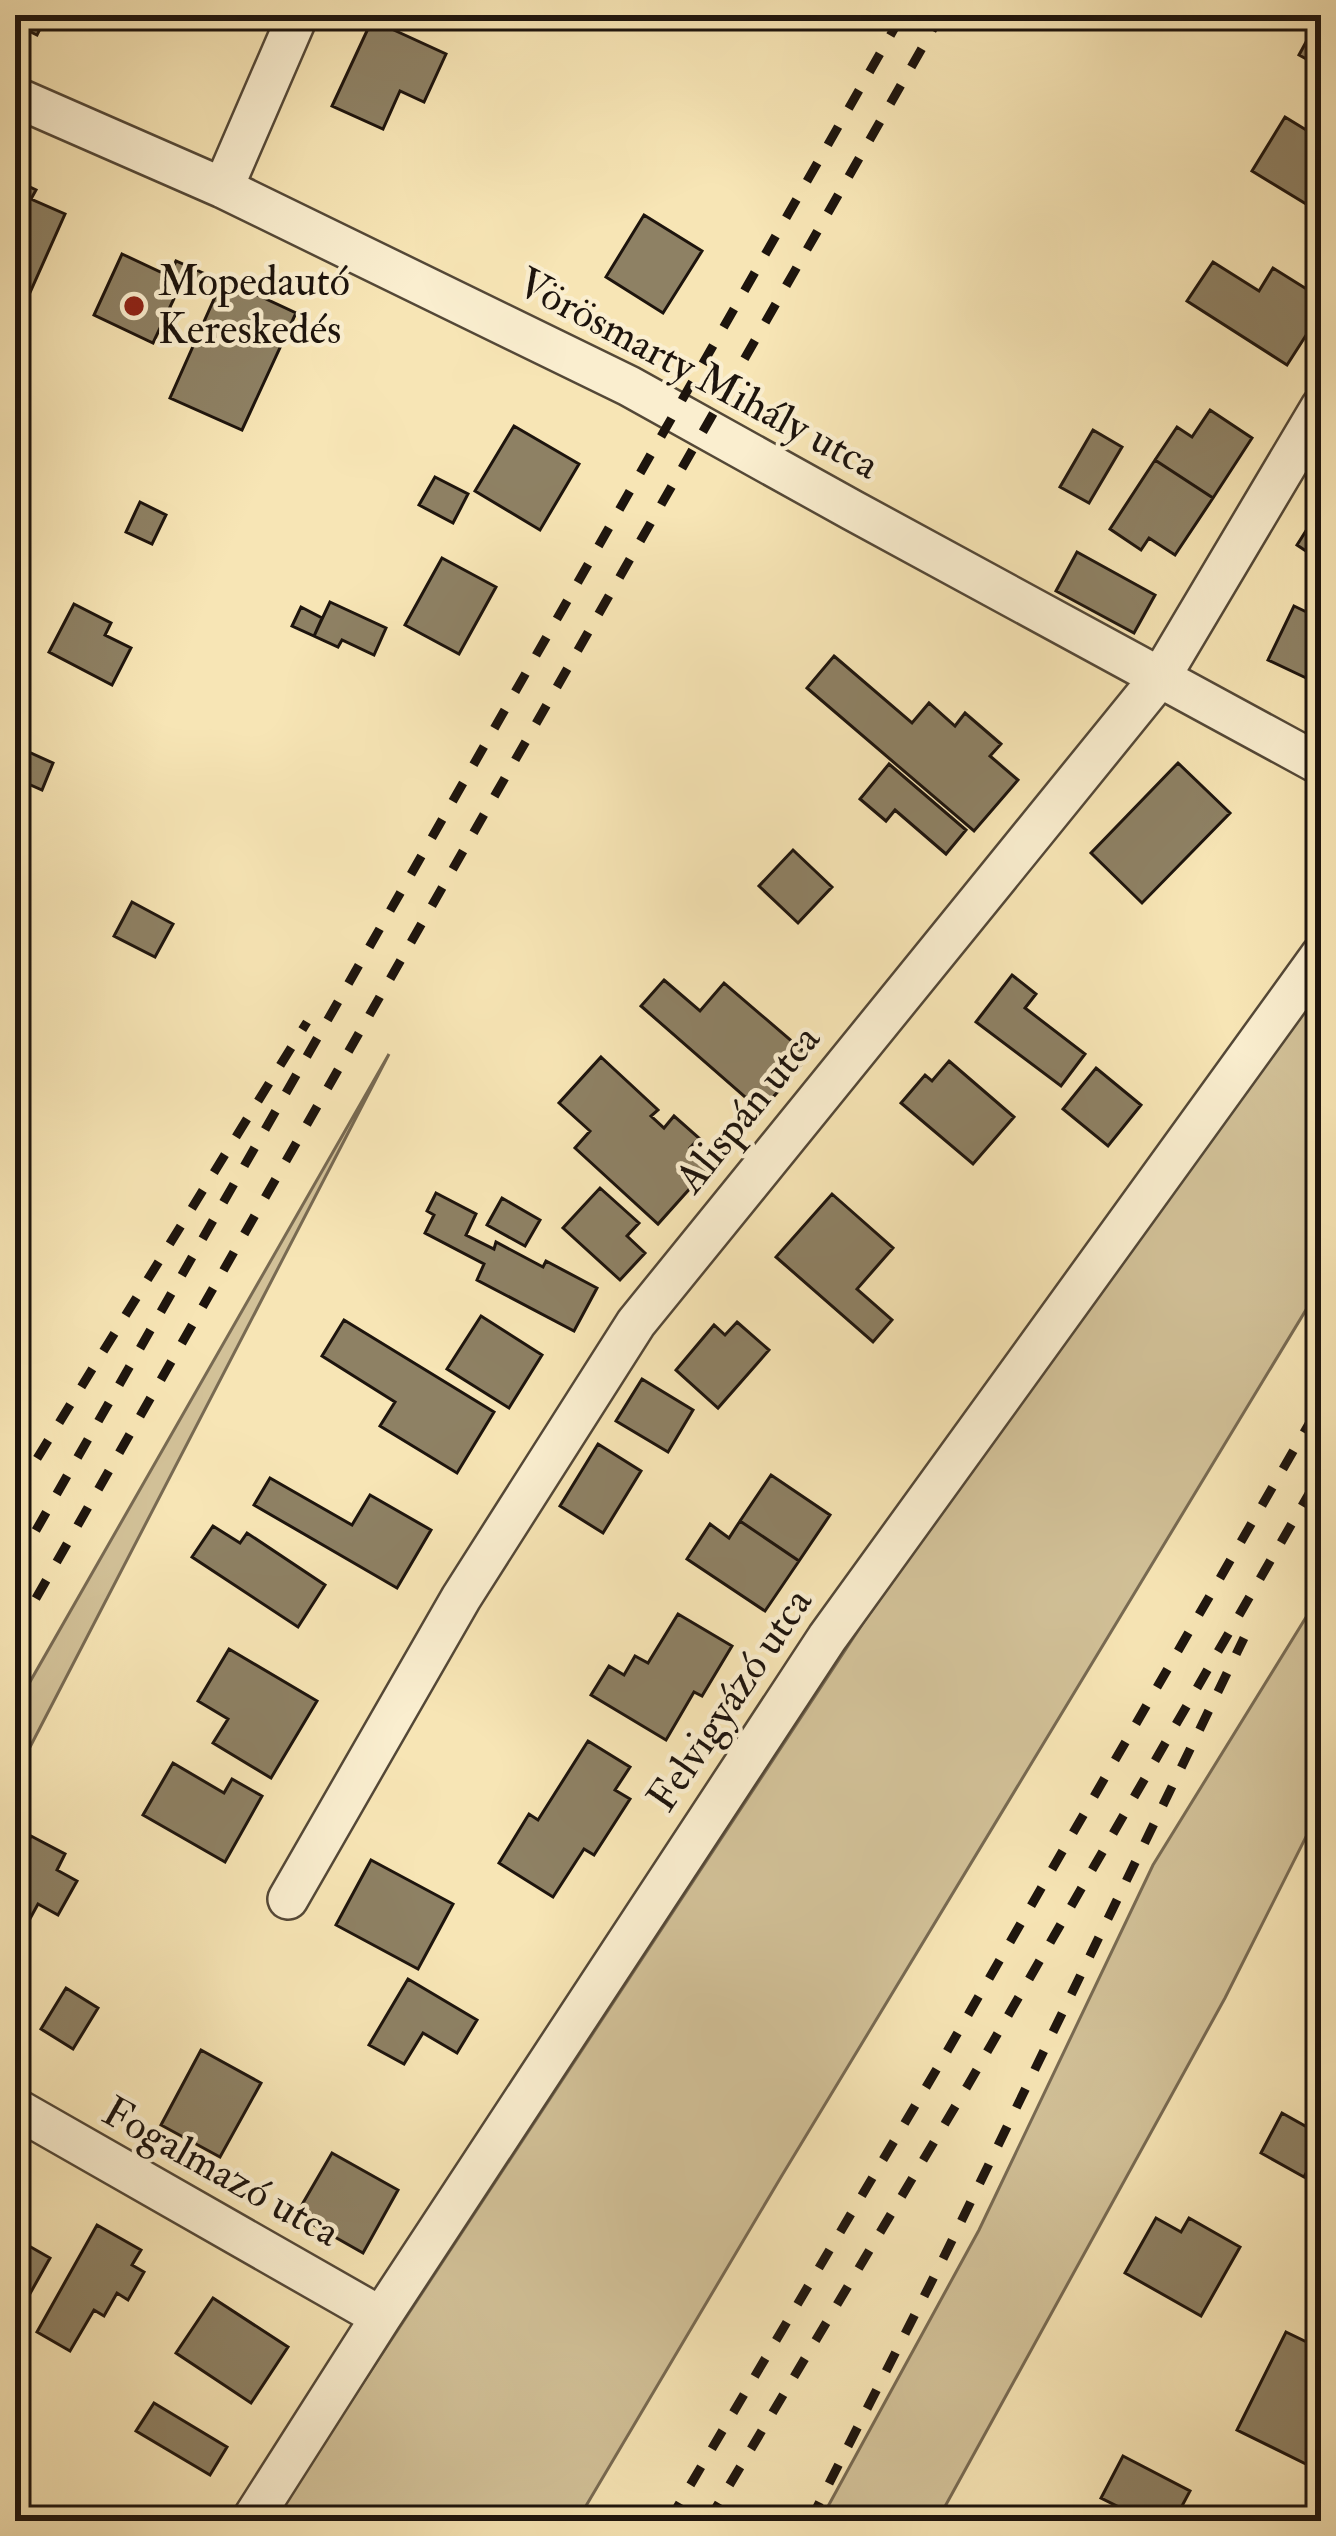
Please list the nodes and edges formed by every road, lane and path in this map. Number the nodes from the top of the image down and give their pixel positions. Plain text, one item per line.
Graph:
1 (298, 15) edge
2 (15, 97) edge
3 (223, 188) junction
4 (1321, 407) edge
5 (1160, 676) junction
6 (1321, 765) edge
7 (1321, 955) edge
8 (288, 1899) dead end
9 (15, 2108) edge
10 (381, 2317) junction
11 (251, 2521) edge

1 - 3 street
2 - 3 street, Vörösmarty Mihály utca
3 - 5 street, Vörösmarty Mihály utca
4 - 5 street, Alispán utca
5 - 6 street, Vörösmarty Mihály utca
5 - 8 street, Alispán utca
7 - 10 street, Felvigyázó utca
9 - 10 street, Fogalmazó utca
10 - 11 street, Felvigyázó utca

